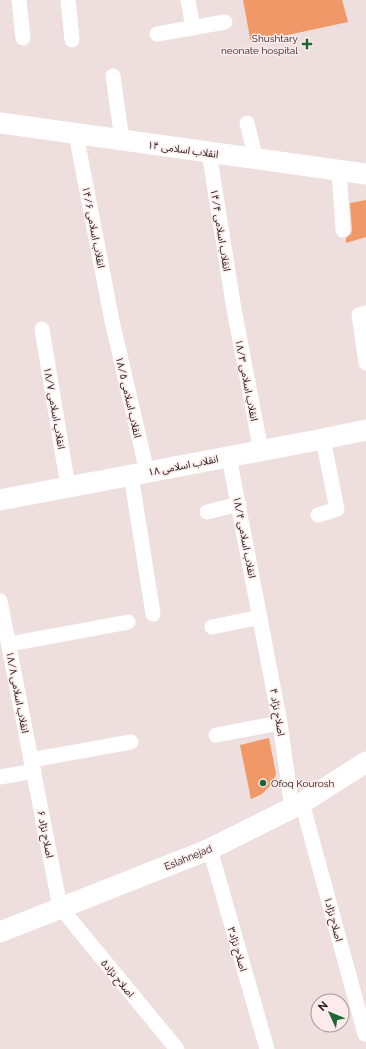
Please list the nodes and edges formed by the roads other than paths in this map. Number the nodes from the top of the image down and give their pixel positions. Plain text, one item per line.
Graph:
1 (19, 0) edge
2 (68, 0) edge
3 (188, 0) edge
4 (225, 22) dead end
5 (193, 28) junction
6 (157, 34) dead end
7 (23, 38) dead end
8 (72, 40) dead end
9 (113, 76) dead end
10 (0, 123) edge
11 (247, 123) dead end
12 (76, 134) junction
13 (122, 140) junction
14 (209, 152) junction
15 (256, 159) junction
16 (339, 170) junction
17 (366, 174) edge
18 (343, 230) dead end
19 (234, 309) joint
20 (362, 314) edge
21 (112, 321) joint
22 (42, 329) dead end
23 (366, 363) edge
24 (366, 430) edge
25 (323, 439) junction
26 (261, 451) junction
27 (230, 457) junction
28 (139, 474) junction
29 (68, 487) junction
30 (0, 500) edge
31 (239, 504) junction
32 (207, 512) dead end
33 (318, 515) dead end
34 (0, 601) edge
35 (153, 614) dead end
36 (260, 617) junction
37 (128, 622) dead end
38 (212, 627) dead end
39 (9, 644) junction
40 (280, 723) junction
41 (216, 735) dead end
42 (131, 742) dead end
43 (366, 762) edge
44 (32, 766) junction
45 (0, 777) edge
46 (297, 806) junction
47 (210, 849) junction
48 (60, 907) junction
49 (0, 932) edge
50 (365, 1034) dead end
51 (177, 1049) edge
52 (267, 1049) edge

1 - 7 street
2 - 8 street
3 - 5 street
4 - 5 street
5 - 6 street
9 - 13 street
10 - 12 street, ۱۴ انقلاب اسلامی
11 - 15 street
12 - 13 street, ۱۴ انقلاب اسلامی
12 - 21 street, ۱۴/۶ انقلاب اسلامی
13 - 14 street, ۱۴ انقلاب اسلامی
14 - 15 street, ۱۴ انقلاب اسلامی
14 - 19 street, ۱۴/۴ انقلاب اسلامی
15 - 16 street, ۱۴ انقلاب اسلامی
16 - 17 street, ۱۴ انقلاب اسلامی
16 - 18 street
19 - 26 street, ۱۸/۳ انقلاب اسلامی
20 - 23 street
21 - 28 street, ۱۸/۵ انقلاب اسلامی
22 - 29 street, ۱۸/۷ انقلاب اسلامی
24 - 25 street, ۱۸ انقلاب اسلامی
25 - 26 street, ۱۸ انقلاب اسلامی
25 - 33 street
26 - 27 street, ۱۸ انقلاب اسلامی
27 - 28 street, ۱۸ انقلاب اسلامی
27 - 31 street, ۱۸/۴ انقلاب اسلامی
28 - 29 street, ۱۸ انقلاب اسلامی
28 - 35 street, ۱۸/۵ انقلاب اسلامی
29 - 30 street, ۱۸ انقلاب اسلامی
31 - 32 street
31 - 36 street, ۱۸/۴ انقلاب اسلامی
34 - 39 street, ۱۸/۸ انقلاب اسلامی
36 - 38 street
36 - 40 street, ۴ اصلاح نژاد
37 - 39 street
39 - 44 street, ۱۸/۸ انقلاب اسلامی
40 - 41 street
40 - 46 street, ۴ اصلاح نژاد
42 - 44 street
43 - 46 street, Eslahnejad
44 - 45 street
44 - 48 street, ۶ اصلاح نژاد
46 - 47 street, Eslahnejad
46 - 50 street, اصلاح نژاد۱
47 - 48 street, Eslahnejad
47 - 52 street, اصلاح نژاد۳
48 - 49 street, Eslahnejad
48 - 51 street, اصلاح نژاد۵

